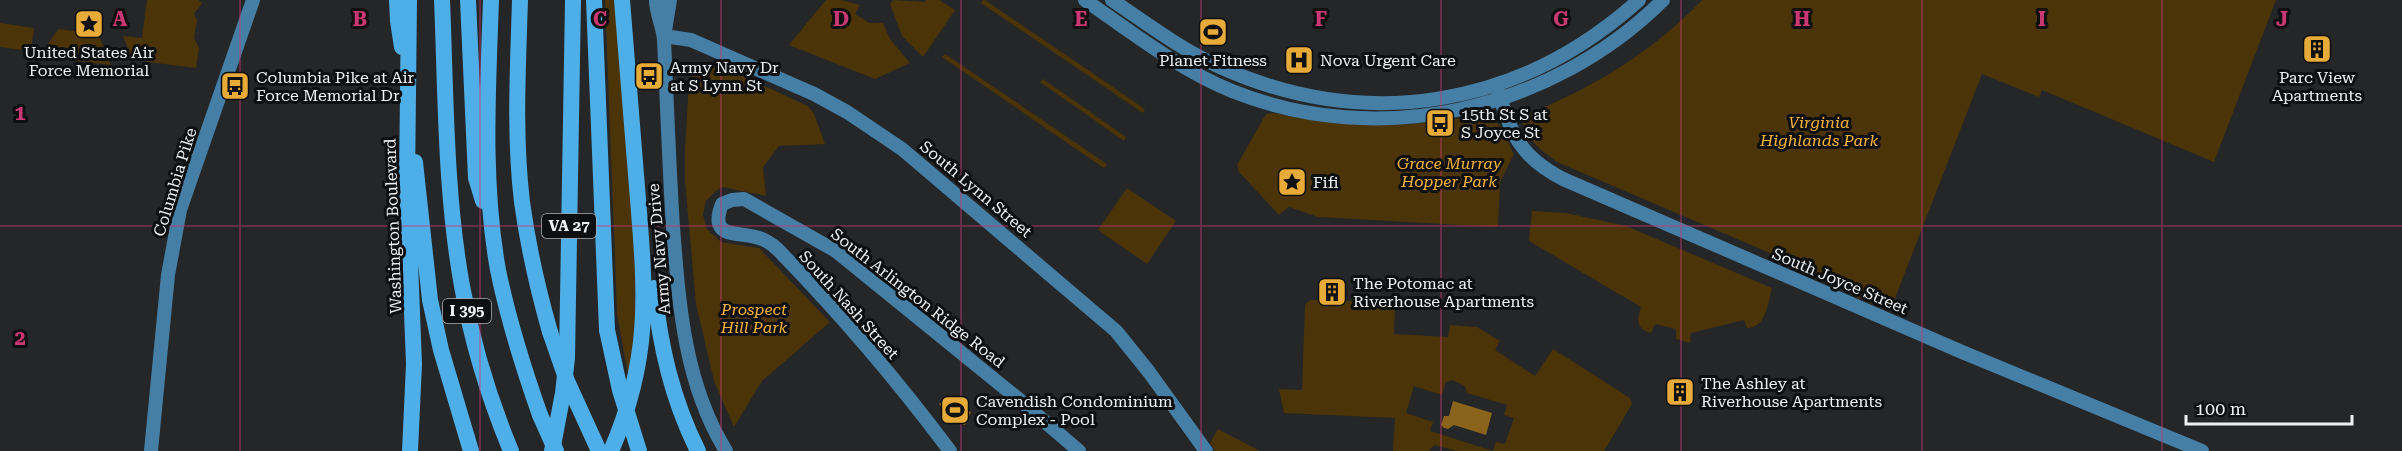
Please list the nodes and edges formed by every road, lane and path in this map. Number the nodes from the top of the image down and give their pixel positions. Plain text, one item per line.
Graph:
1 (253, 0) edge
2 (397, 0) edge
3 (409, 0) edge
4 (442, 0) edge
5 (468, 0) edge
6 (491, 0) edge
7 (520, 0) edge
8 (529, 0) edge
9 (573, 0) edge
10 (594, 0) edge
11 (622, 0) edge
12 (629, 0) edge
13 (656, 0) edge
14 (670, 0) edge
15 (1085, 0) edge
16 (1112, 0) edge
17 (1638, 0) edge
18 (1663, 0) edge
19 (664, 36) junction
20 (626, 43) junction
21 (518, 62) junction
22 (408, 77) junction
23 (1499, 93) junction
24 (408, 120) junction
25 (637, 180) junction
26 (722, 204) joint
27 (494, 239) junction
28 (151, 451) edge
29 (410, 451) edge
30 (471, 451) edge
31 (511, 451) edge
32 (552, 451) edge
33 (556, 451) edge
34 (599, 451) edge
35 (611, 451) edge
36 (639, 451) edge
37 (698, 451) edge
38 (726, 451) edge
39 (950, 451) edge
40 (1080, 451) edge
41 (1206, 451) edge
42 (2202, 451) edge

1 - 28 main road, Columbia Pike
2 - 22 highway
3 - 22 highway, Washington Boulevard
4 - 31 highway, I 395
5 - 27 highway
6 - 27 highway
7 - 21 highway
8 - 21 highway
9 - 32 highway, VA 27
10 - 36 highway, bridge
11 - 20 highway
12 - 20 highway
13 - 19 main road, Army Navy Drive
14 - 19 main road, Army Navy Drive
15 - 23 main road
16 - 23 main road
17 - 23 main road
18 - 23 main road
19 - 38 main road, Army Navy Drive
19 - 41 main road, South Lynn Street
20 - 25 highway
21 - 34 highway, bridge
22 - 24 highway, Washington Boulevard
23 - 42 main road, South Joyce Street
24 - 29 highway, Washington Boulevard
24 - 30 highway
25 - 35 highway
25 - 37 highway
26 - 39 main road, South Nash Street
26 - 40 main road, South Arlington Ridge Road
27 - 33 highway, bridge

